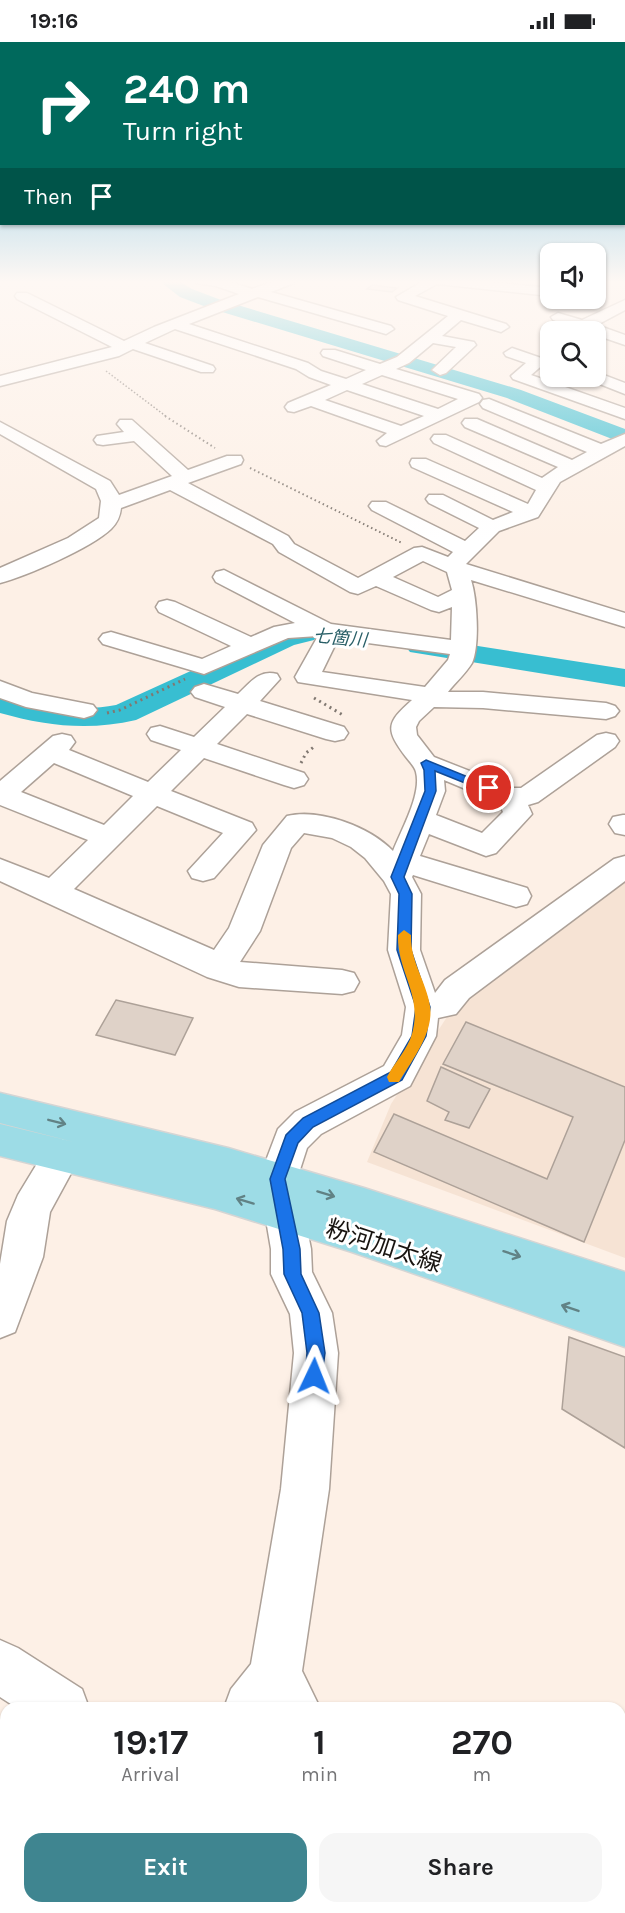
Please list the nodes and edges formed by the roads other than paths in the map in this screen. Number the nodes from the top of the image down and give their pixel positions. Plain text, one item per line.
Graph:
1 (7, 367) edge
2 (57, 367) edge
3 (201, 367) edge
4 (304, 367) edge
5 (386, 367) edge
6 (402, 367) edge
7 (443, 367) edge
8 (531, 367) edge
9 (207, 369) dead end
10 (440, 370) dead end
11 (20, 375) junction
12 (0, 381) edge
13 (606, 381) edge
14 (540, 382) edge
15 (347, 384) junction
16 (555, 387) edge
17 (625, 389) edge
18 (489, 404) dead end
19 (625, 414) edge
20 (439, 415) junction
21 (471, 423) dead end
22 (0, 428) edge
23 (403, 433) junction
24 (440, 439) dead end
25 (103, 440) dead end
26 (625, 440) edge
27 (386, 441) dead end
28 (603, 452) junction
29 (234, 460) dead end
30 (419, 463) dead end
31 (573, 467) junction
32 (178, 480) junction
33 (546, 487) junction
34 (111, 505) junction
35 (379, 506) dead end
36 (420, 510) junction
37 (531, 513) junction
38 (492, 526) junction
39 (461, 559) junction
40 (0, 576) edge
41 (224, 577) dead end
42 (375, 578) junction
43 (405, 591) junction
44 (464, 593) junction
45 (167, 607) dead end
46 (379, 607) dead end
47 (625, 620) edge
48 (324, 634) junction
49 (111, 639) dead end
50 (251, 646) junction
51 (462, 652) junction
52 (268, 679) dead end
53 (0, 689) edge
54 (204, 692) dead end
55 (430, 697) junction
56 (242, 704) junction
57 (84, 710) dead end
58 (606, 711) dead end
59 (335, 733) dead end
60 (160, 734) dead end
61 (606, 741) dead end
62 (199, 747) junction
63 (426, 763) junction
64 (294, 779) dead end
65 (152, 792) junction
66 (1, 795) edge
67 (510, 797) junction
68 (421, 819) junction
69 (108, 837) junction
70 (625, 866) edge
71 (0, 869) edge
72 (400, 869) junction
73 (203, 871) dead end
74 (52, 893) junction
75 (516, 896) dead end
76 (219, 968) junction
77 (342, 982) dead end
78 (423, 1007) junction
79 (0, 1108) edge
80 (0, 1140) edge
81 (62, 1155) junction
82 (281, 1196) junction
83 (625, 1292) edge
84 (0, 1318) edge
85 (625, 1327) edge
86 (0, 1666) edge
87 (273, 1697) edge
88 (54, 1702) edge

1 - 11 street
2 - 11 street
3 - 9 street
4 - 15 street
5 - 15 street
6 - 20 street
7 - 10 street
8 - 14 street
11 - 12 street
13 - 17 street
15 - 20 street
15 - 23 street
16 - 19 street
18 - 28 street
20 - 23 street
21 - 31 street
22 - 34 street
23 - 27 street
24 - 33 street
25 - 32 street
26 - 28 street
28 - 31 street
29 - 32 street
30 - 37 street
31 - 33 street
32 - 34 street
32 - 42 street
33 - 37 street
34 - 40 street
35 - 36 street
36 - 38 street
36 - 39 street
37 - 38 street
38 - 39 street
39 - 42 street
39 - 44 street
39 - 47 street
41 - 48 street
42 - 43 street
43 - 44 street
43 - 46 street
44 - 51 street
45 - 50 street
48 - 50 street
48 - 51 street
48 - 55 street
49 - 50 street
51 - 55 street
52 - 56 street
53 - 57 street
54 - 56 street
55 - 58 street
55 - 63 street
56 - 59 street
56 - 62 street
60 - 62 street
61 - 67 street
62 - 64 street
62 - 65 street
63 - 67 street
63 - 68 street
65 - 66 street
65 - 69 street
65 - 73 street
66 - 69 street
67 - 68 street
68 - 72 street
69 - 74 street
70 - 78 street
71 - 74 street
72 - 75 street
72 - 76 street
72 - 78 street
74 - 76 street
76 - 77 street
78 - 82 street
79 -> 82 main road, 粉河加太線
80 - 81 main road, 粉河加太線
82 -> 81 main road, 粉河加太線
81 - 84 street
82 -> 83 main road, 粉河加太線
85 -> 82 main road, 粉河加太線
82 - 87 street
86 - 88 street

